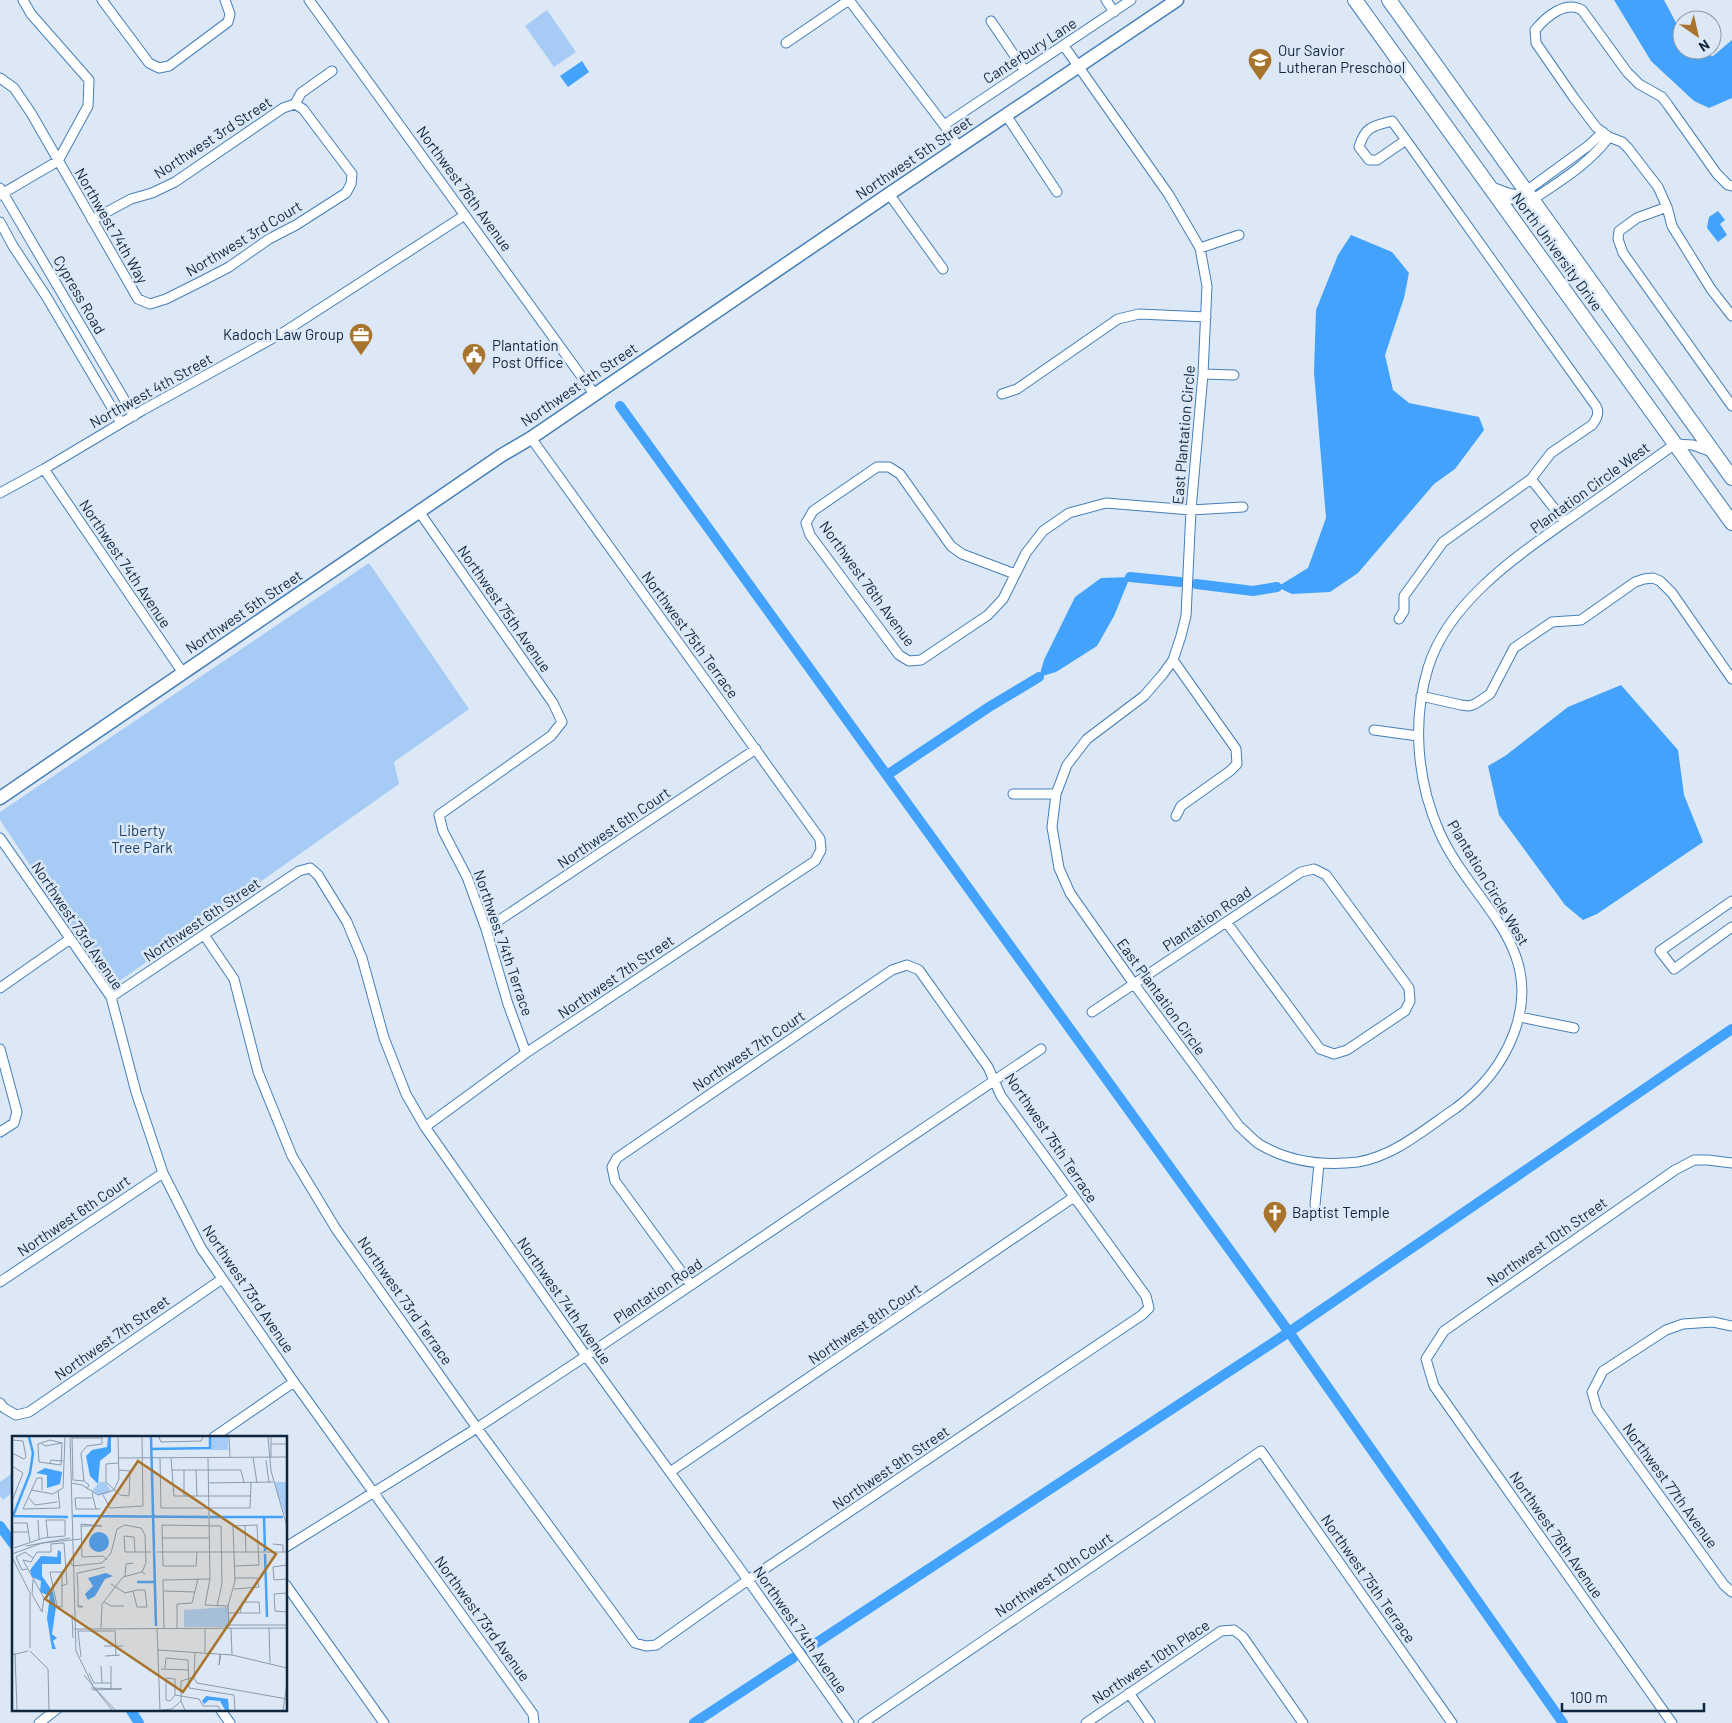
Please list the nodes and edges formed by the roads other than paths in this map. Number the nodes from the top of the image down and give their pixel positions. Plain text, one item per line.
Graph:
1 (23, 0) edge
2 (102, 0) edge
3 (225, 0) edge
4 (309, 0) edge
5 (849, 0) edge
6 (1106, 0) edge
7 (1131, 0) edge
8 (1177, 0) edge
9 (1356, 0) edge
10 (1389, 0) edge
11 (1114, 12) junction
12 (991, 20) dead end
13 (786, 43) dead end
14 (1064, 46) junction
15 (1079, 66) junction
16 (332, 71) dead end
17 (1025, 71) junction
18 (0, 78) edge
19 (295, 104) junction
20 (1006, 115) junction
21 (944, 124) junction
22 (1606, 135) junction
23 (1406, 140) junction
24 (959, 148) junction
25 (58, 161) junction
26 (1563, 165) junction
27 (1570, 174) junction
28 (1732, 186) edge
29 (1493, 190) junction
30 (1, 192) edge
31 (1056, 192) dead end
32 (888, 194) junction
33 (1529, 195) junction
34 (1667, 207) junction
35 (465, 215) junction
36 (92, 220) junction
37 (0, 222) edge
38 (1239, 235) dead end
39 (1200, 248) junction
40 (943, 269) dead end
41 (144, 303) joint
42 (1732, 316) edge
43 (1206, 317) junction
44 (1203, 374) junction
45 (1234, 375) dead end
46 (1002, 394) dead end
47 (595, 395) junction
48 (1732, 406) edge
49 (134, 416) junction
50 (122, 423) junction
51 (532, 438) junction
52 (1676, 444) junction
53 (1714, 453) junction
54 (44, 469) junction
55 (1732, 478) edge
56 (1531, 479) junction
57 (0, 493) edge
58 (1243, 507) dead end
59 (1191, 510) junction
60 (420, 513) junction
61 (1565, 522) junction
62 (1732, 523) edge
63 (1015, 574) junction
64 (1399, 619) dead end
65 (1172, 660) junction
66 (183, 674) junction
67 (1732, 679) edge
68 (1421, 696) junction
69 (1374, 730) dead end
70 (1418, 736) junction
71 (756, 749) junction
72 (1013, 794) dead end
73 (1056, 794) junction
74 (0, 798) edge
75 (440, 815) joint
76 (1176, 816) dead end
77 (0, 838) edge
78 (821, 850) joint
79 (310, 868) joint
80 (1732, 901) edge
81 (1227, 923) junction
82 (1732, 927) edge
83 (486, 929) junction
84 (204, 935) junction
85 (70, 939) junction
86 (907, 966) joint
87 (1134, 984) junction
88 (0, 988) edge
89 (111, 997) junction
90 (1092, 1012) dead end
91 (1520, 1018) junction
92 (1574, 1028) dead end
93 (0, 1049) edge
94 (1041, 1049) dead end
95 (526, 1053) junction
96 (994, 1081) junction
97 (424, 1127) junction
98 (0, 1132) edge
99 (1732, 1163) edge
100 (1319, 1164) junction
101 (163, 1173) junction
102 (1074, 1197) junction
103 (1315, 1205) dead end
104 (222, 1279) junction
105 (0, 1282) edge
106 (690, 1285) junction
107 (1149, 1308) joint
108 (1732, 1326) edge
109 (586, 1356) junction
110 (1426, 1359) joint
111 (294, 1382) junction
112 (0, 1403) edge
113 (477, 1428) junction
114 (215, 1436) edge
115 (1261, 1450) joint
116 (670, 1472) junction
117 (374, 1492) junction
118 (288, 1546) edge
119 (748, 1580) junction
120 (288, 1588) edge
121 (1732, 1592) edge
122 (646, 1646) joint
123 (1129, 1694) junction
124 (56, 1710) edge
125 (221, 1710) edge
126 (39, 1723) edge
127 (230, 1723) edge
128 (384, 1723) edge
129 (534, 1723) edge
130 (849, 1723) edge
131 (863, 1723) edge
132 (1086, 1723) edge
133 (1150, 1723) edge
134 (1303, 1723) edge
135 (1452, 1723) edge
136 (1672, 1723) edge

1 - 25 street
2 - 3 street
4 - 35 street, Northwest 76th Avenue
5 - 13 street
5 - 21 street
6 - 11 street
7 - 11 street, Canterbury Lane
8 - 15 street, Northwest 5th Street
9 - 29 main road, North University Drive
10 - 33 main road, North University Drive
11 - 14 street, Canterbury Lane
12 - 17 street
14 - 15 street, East Plantation Circle
14 - 17 street, Canterbury Lane
15 - 20 street, Northwest 5th Street
15 - 39 street, East Plantation Circle
16 - 19 street
17 - 21 street, Canterbury Lane
18 - 25 street, Northwest 74th Way
19 - 36 street, Northwest 3rd Street
19 - 41 street, Northwest 3rd Court
20 - 24 street, Northwest 5th Street
20 - 31 street
21 - 24 street
22 - 26 street
22 - 27 street
22 - 28 street
22 - 34 street
23 - 23 street
23 - 56 street
24 - 32 street, Northwest 5th Street
25 - 30 street
25 - 36 street, Northwest 74th Way
26 - 27 street
26 - 33 street
27 - 33 street
29 - 33 main road
29 - 52 main road, North University Drive
30 - 49 street, Cypress Road
32 - 40 street
32 - 47 street, Northwest 5th Street
33 - 53 main road, North University Drive
34 - 42 street
34 - 48 street
35 - 47 street, Northwest 76th Avenue
35 - 49 street, Northwest 4th Street
36 - 41 street, Northwest 74th Way
37 - 50 street
38 - 39 street
39 - 43 street, East Plantation Circle
43 - 44 street, East Plantation Circle
43 - 46 street
44 - 45 street
44 - 59 street, East Plantation Circle
47 - 51 street, Northwest 5th Street
49 - 50 street, Northwest 4th Street
50 - 54 street, Northwest 4th Street
51 - 60 street, Northwest 5th Street
51 - 71 street, Northwest 75th Terrace
52 - 53 street
52 - 61 street, Plantation Circle West
52 - 62 main road, North University Drive
53 - 55 main road, North University Drive
54 - 57 street, Northwest 4th Street
54 - 66 street, Northwest 74th Avenue
56 - 61 street
56 - 64 street
58 - 59 street
59 - 63 street
59 - 65 street, East Plantation Circle
60 - 66 street, Northwest 5th Street
60 - 75 street, Northwest 75th Avenue
61 - 68 street, Plantation Circle West
63 - 63 street, Northwest 76th Avenue
65 - 73 street, East Plantation Circle
65 - 76 street
66 - 74 street, Northwest 5th Street
67 - 68 street
68 - 70 street, Plantation Circle West
69 - 70 street
70 - 91 street, Plantation Circle West
71 - 78 street, Northwest 75th Terrace
71 - 83 street, Northwest 6th Court
72 - 73 street
73 - 87 street, East Plantation Circle
75 - 83 street, Northwest 74th Terrace
77 - 85 street, Northwest 73rd Avenue
78 - 95 street, Northwest 7th Street
79 - 84 street, Northwest 6th Street
79 - 97 street, Northwest 74th Avenue
80 - 82 street
81 - 81 street, Plantation Road
81 - 87 street, Plantation Road
83 - 95 street, Northwest 74th Terrace
84 - 89 street, Northwest 6th Street
84 - 113 street, Northwest 73rd Terrace
85 - 88 street
85 - 89 street, Northwest 73rd Avenue
86 - 96 street, Northwest 75th Terrace
86 - 106 street, Northwest 7th Court
87 - 90 street, Plantation Road
87 - 100 street, East Plantation Circle
89 - 101 street, Northwest 73rd Avenue
91 - 92 street
91 - 100 street, Plantation Circle West
93 - 98 street
94 - 96 street, Plantation Road
95 - 97 street, Northwest 7th Street
96 - 102 street, Northwest 75th Terrace
96 - 106 street, Plantation Road
97 - 109 street, Northwest 74th Avenue
99 - 110 street, Northwest 10th Street
100 - 103 street
101 - 104 street, Northwest 73rd Avenue
101 - 105 street, Northwest 6th Court
102 - 107 street, Northwest 75th Terrace
102 - 116 street, Northwest 8th Court
104 - 111 street, Northwest 73rd Avenue
104 - 112 street, Northwest 7th Street
106 - 109 street, Plantation Road
107 - 119 street, Northwest 9th Street
108 - 121 street, Northwest 77th Avenue
109 - 113 street, Plantation Road
109 - 116 street, Northwest 74th Avenue
110 - 136 street, Northwest 76th Avenue
111 - 114 street
111 - 117 street, Northwest 73rd Avenue
113 - 117 street, Plantation Road
113 - 122 street, Northwest 73rd Terrace
115 - 131 street, Northwest 10th Court
115 - 135 street, Northwest 75th Terrace
116 - 119 street, Northwest 74th Avenue
117 - 118 street, Plantation Road
117 - 129 street, Northwest 73rd Avenue
119 - 122 street, Northwest 9th Street
119 - 130 street, Northwest 74th Avenue
120 - 128 street
123 - 132 street, Northwest 10th Place
123 - 133 street
123 - 134 street, Northwest 10th Place
124 - 126 street
125 - 127 street

